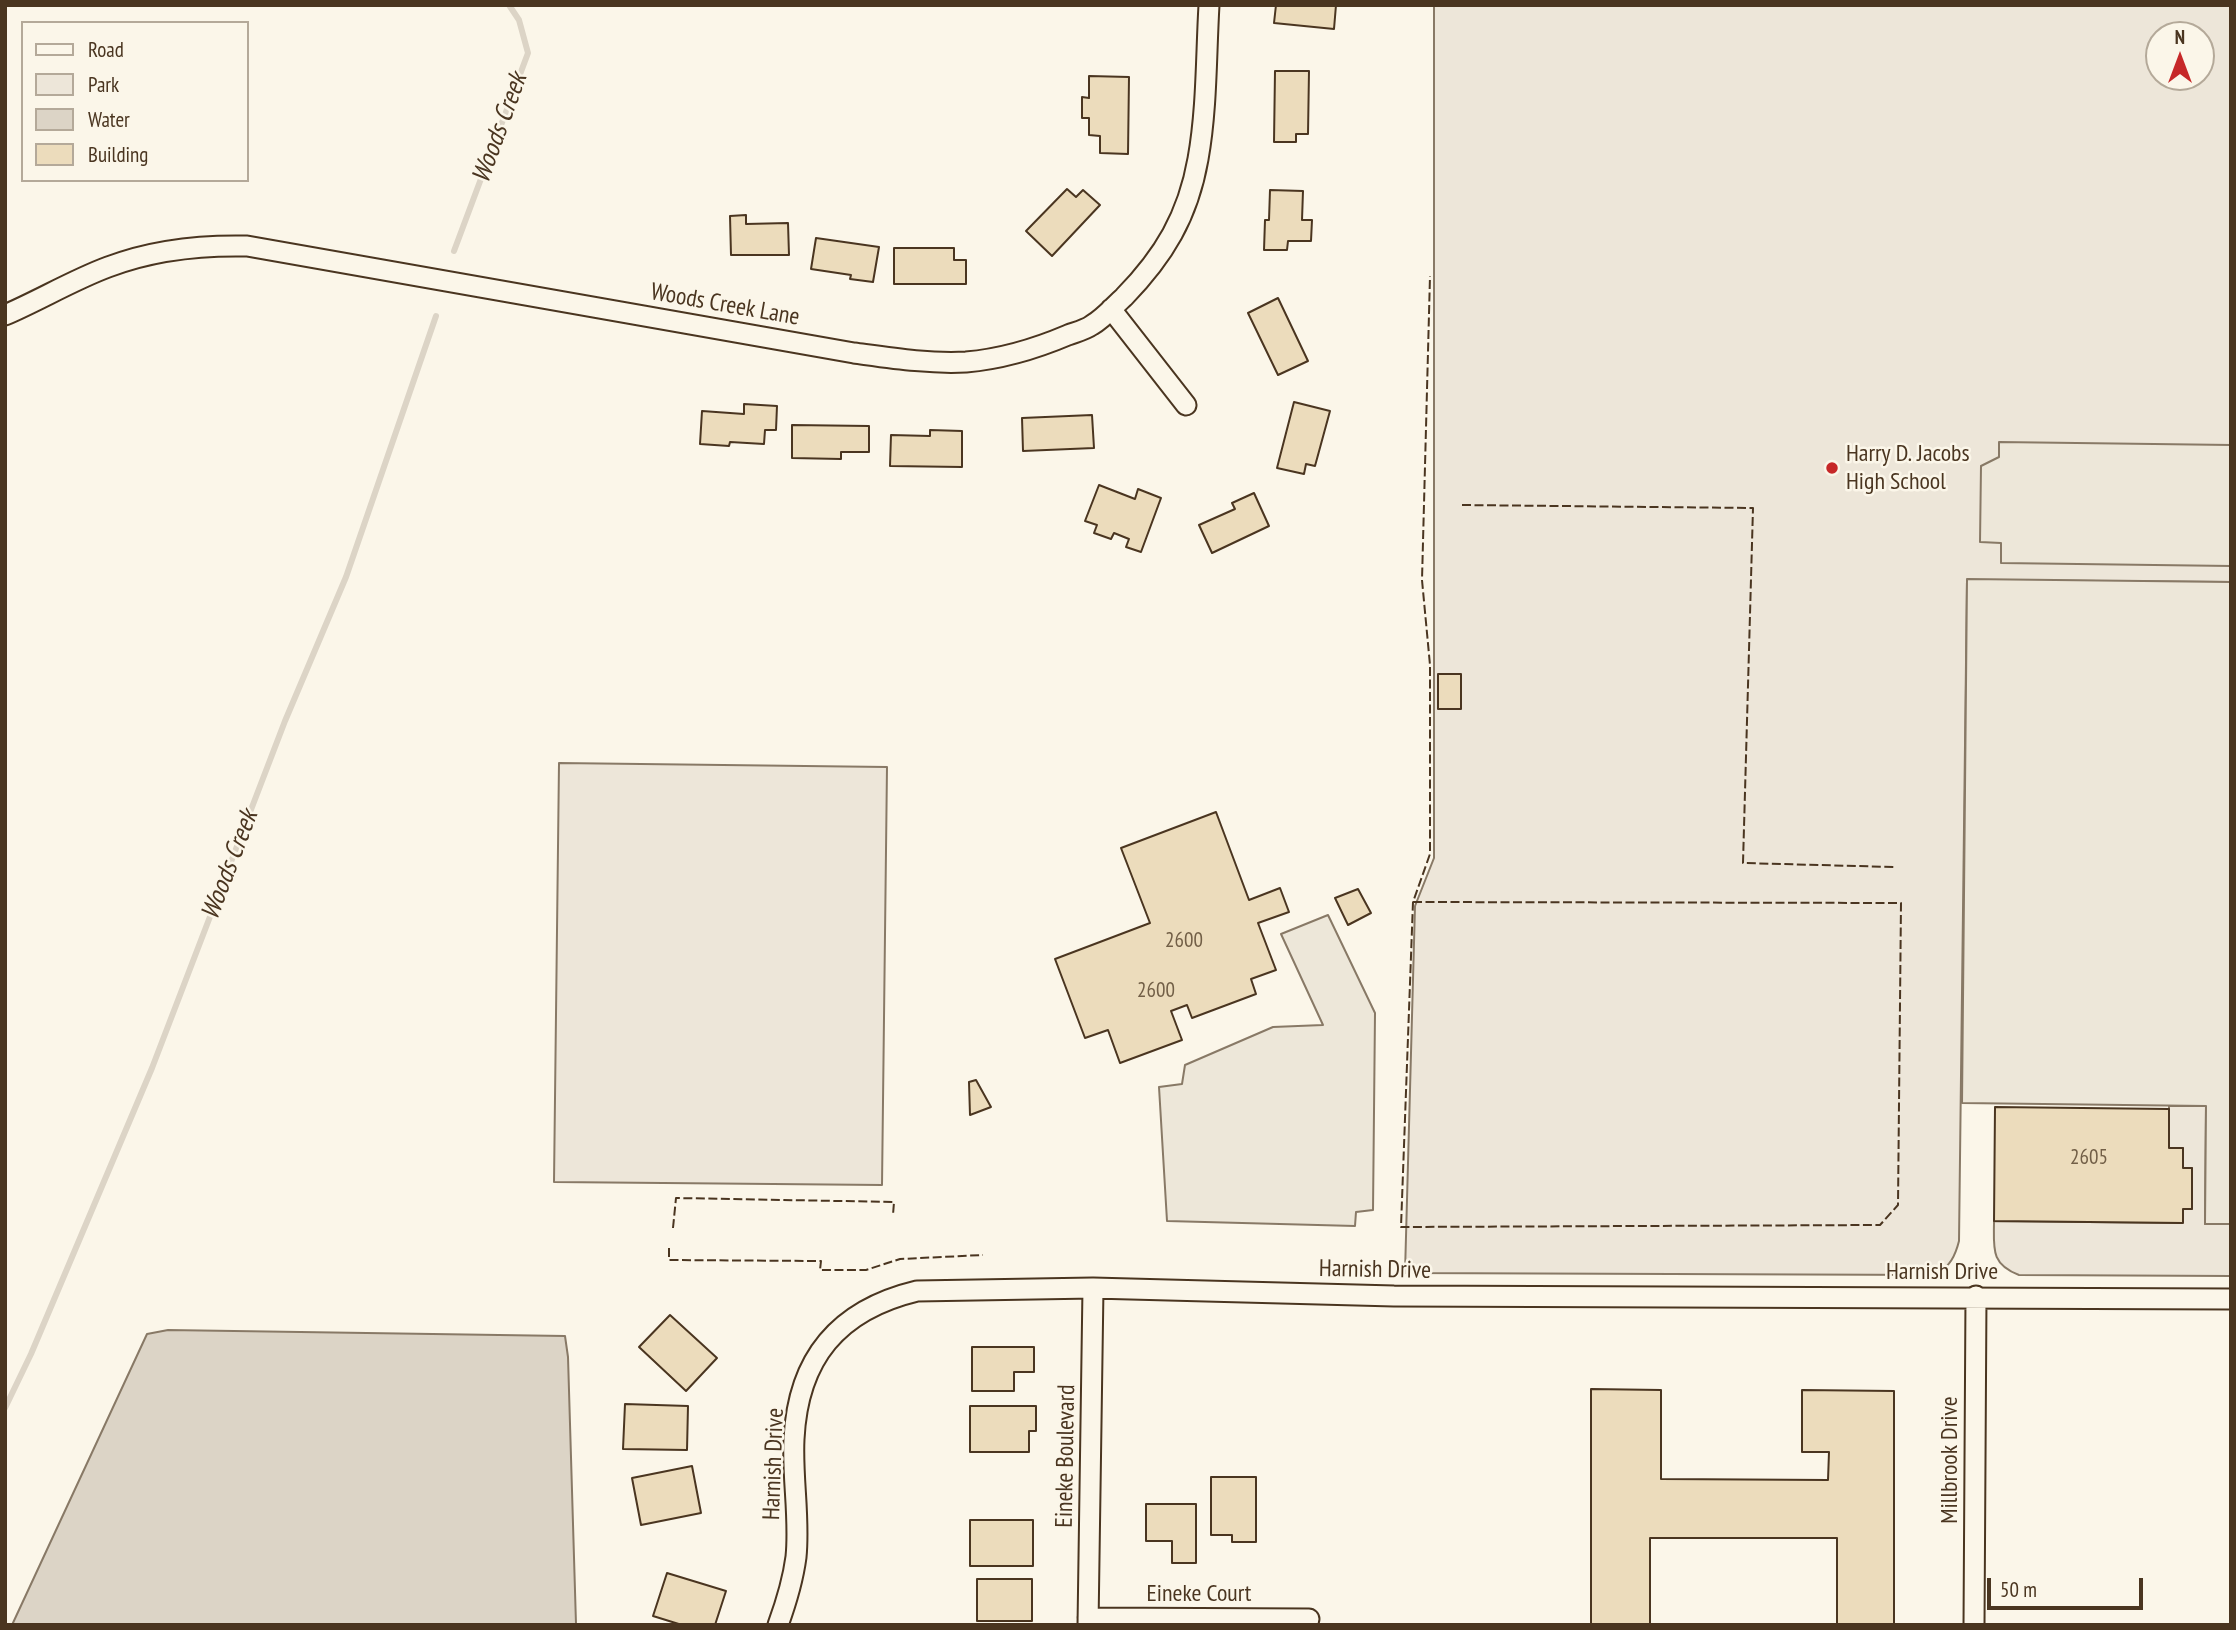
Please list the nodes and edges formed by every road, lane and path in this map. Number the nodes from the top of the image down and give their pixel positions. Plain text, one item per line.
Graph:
1 (1209, 5) edge
2 (1111, 309) junction
3 (5, 315) edge
4 (1186, 405) dead end
5 (1093, 1288) junction
6 (1976, 1296) junction
7 (2231, 1299) edge
8 (1310, 1619) dead end
9 (1088, 1621) edge
10 (778, 1625) edge
11 (1974, 1625) edge

1 - 2 street, Woods Creek Lane
2 - 3 street, Woods Creek Lane
2 - 4 street
5 - 6 street, Harnish Drive
5 - 9 street, Eineke Boulevard
5 - 10 street, Harnish Drive
6 - 7 street, Harnish Drive
6 - 11 street, Millbrook Drive
8 - 9 street, Eineke Court

